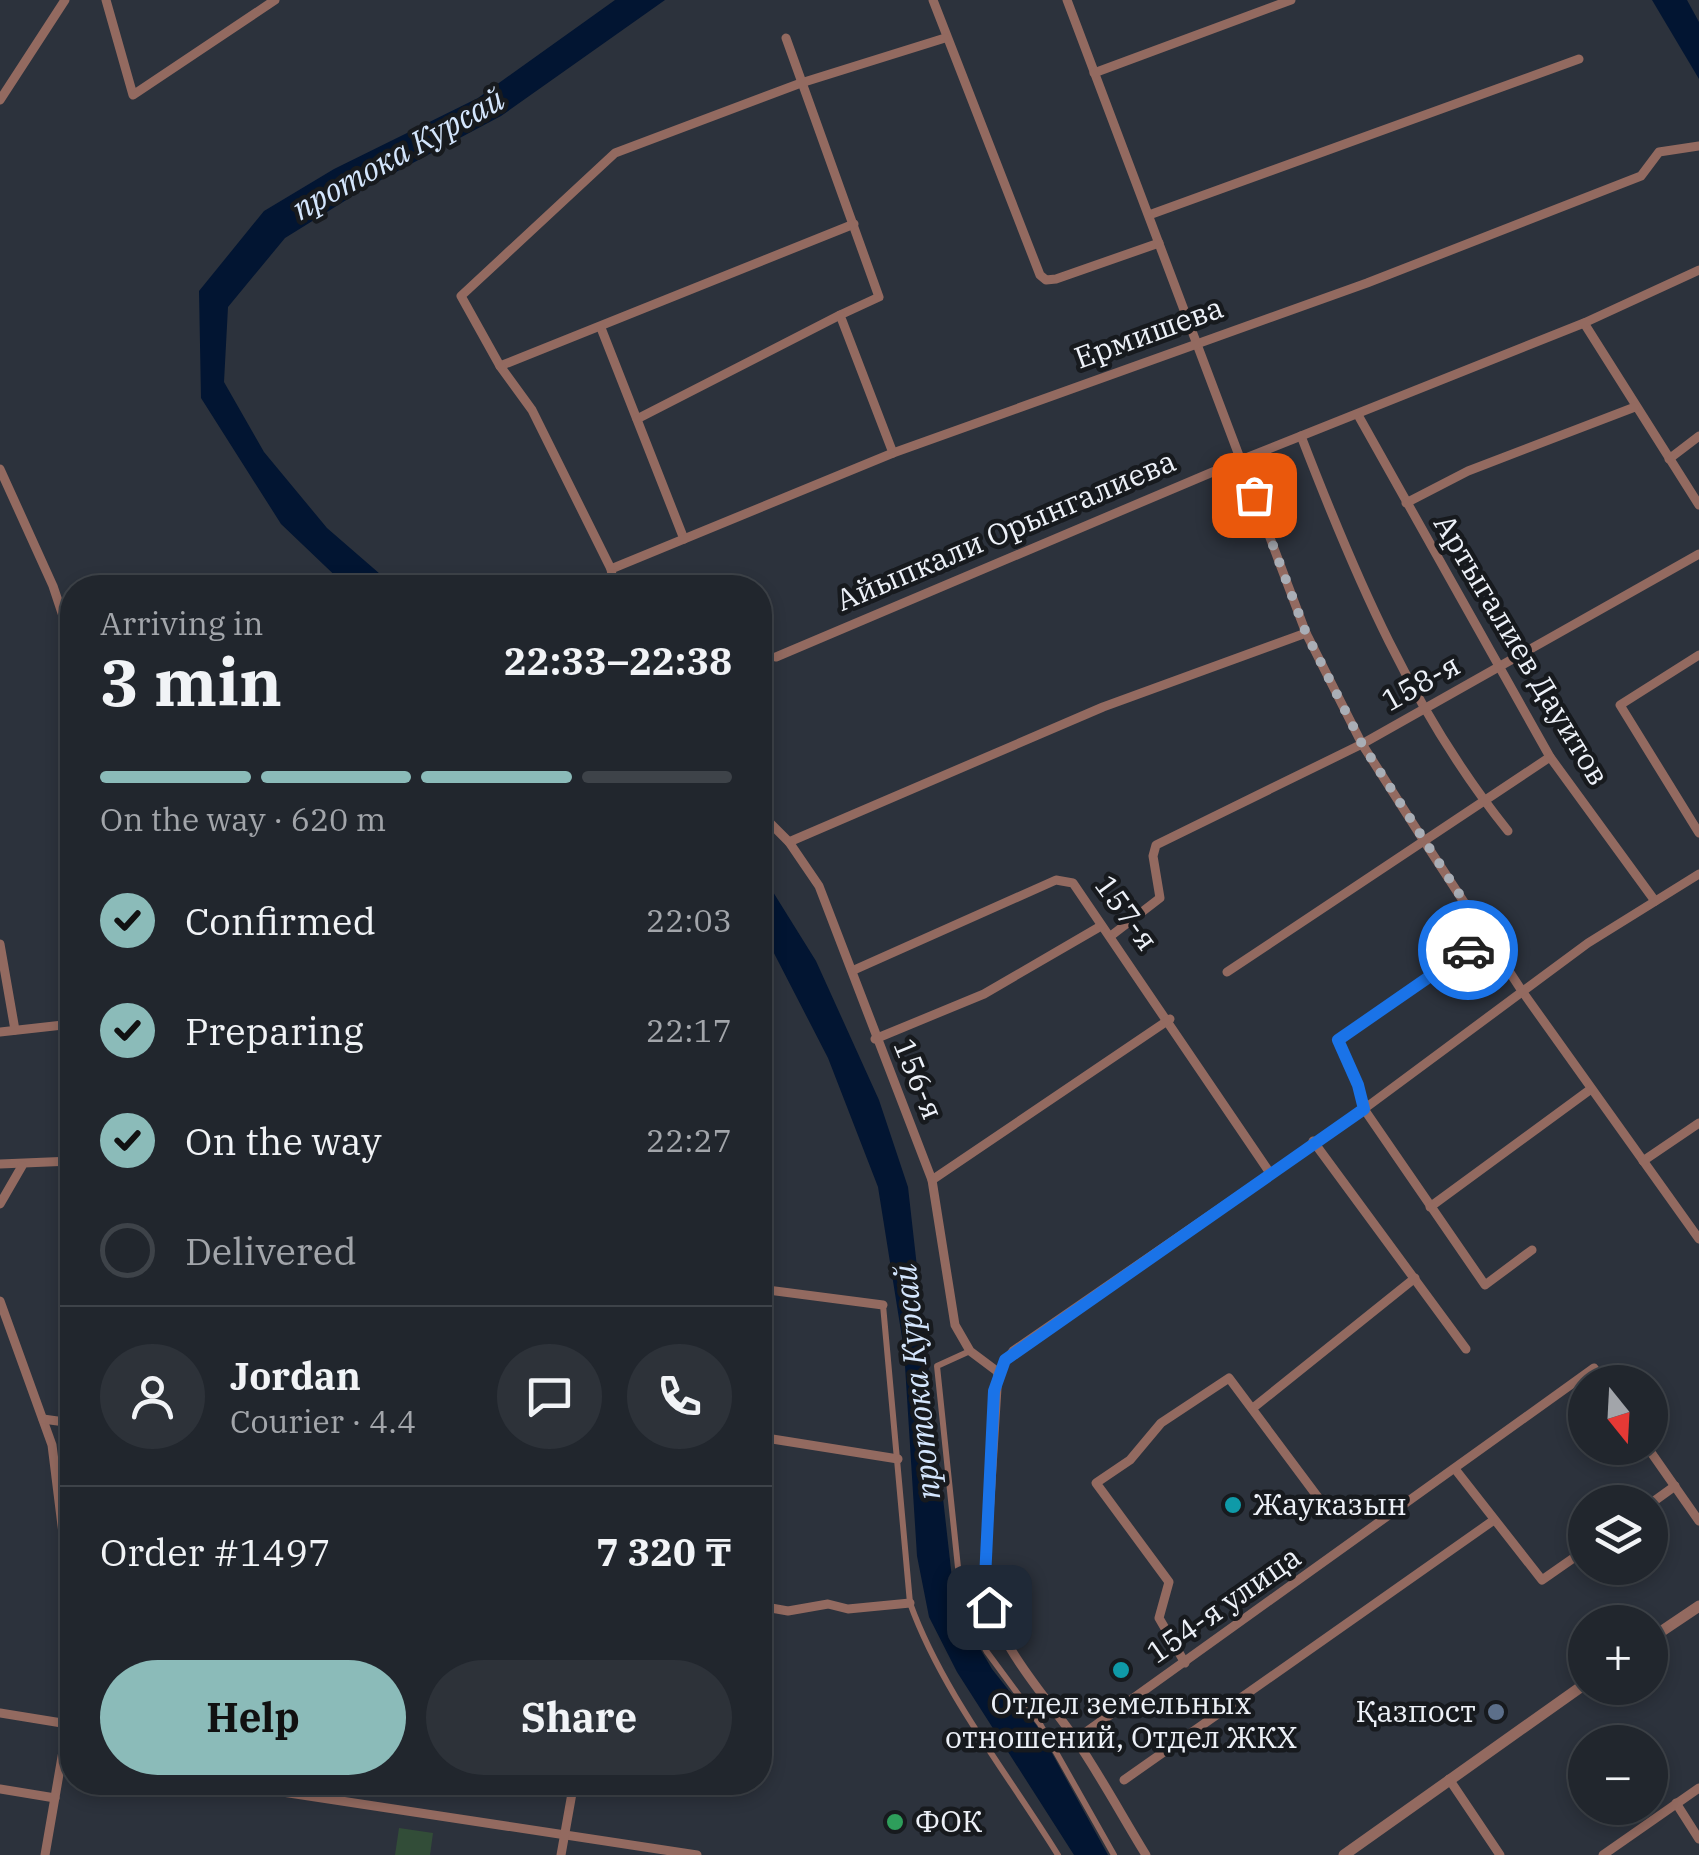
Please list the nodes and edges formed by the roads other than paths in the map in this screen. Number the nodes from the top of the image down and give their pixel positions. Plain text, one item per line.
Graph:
1 (65, 0) edge
2 (106, 0) edge
3 (275, 0) edge
4 (933, 0) edge
5 (1067, 0) edge
6 (1291, 0) edge
7 (786, 38) dead end
8 (946, 38) junction
9 (1579, 59) dead end
10 (1094, 73) junction
11 (802, 82) junction
12 (0, 100) edge
13 (1699, 146) edge
14 (1149, 215) junction
15 (854, 224) junction
16 (1158, 243) junction
17 (1699, 270) edge
18 (840, 315) junction
19 (1584, 323) junction
20 (602, 328) junction
21 (1197, 342) junction
22 (500, 366) junction
23 (1635, 407) junction
24 (1358, 416) junction
25 (638, 419) junction
26 (1301, 436) junction
27 (1699, 436) edge
28 (893, 453) junction
29 (1670, 459) junction
30 (1240, 460) junction
31 (0, 469) edge
32 (1406, 502) junction
33 (1699, 504) edge
34 (684, 540) junction
35 (1699, 554) edge
36 (610, 569) junction
37 (611, 575) edge
38 (60, 607) edge
39 (1306, 633) junction
40 (1699, 655) edge
41 (776, 656) dead end
42 (1498, 668) junction
43 (1423, 709) junction
44 (1362, 744) junction
45 (1550, 757) junction
46 (1484, 801) junction
47 (772, 825) edge
48 (1508, 831) dead end
49 (1699, 834) edge
50 (790, 842) junction
51 (1424, 842) junction
52 (1699, 874) edge
53 (1655, 900) junction
54 (1101, 926) junction
55 (1112, 935) junction
56 (1487, 937) junction
57 (0, 944) edge
58 (854, 970) junction
59 (1227, 972) dead end
60 (1522, 991) junction
61 (1170, 1019) junction
62 (60, 1025) edge
63 (14, 1030) junction
64 (0, 1032) edge
65 (875, 1039) junction
66 (1591, 1089) junction
67 (1364, 1109) junction
68 (1699, 1122) edge
69 (1313, 1141) junction
70 (60, 1162) edge
71 (1643, 1162) junction
72 (0, 1164) edge
73 (22, 1166) junction
74 (1270, 1173) junction
75 (932, 1180) junction
76 (0, 1204) edge
77 (1430, 1206) junction
78 (1699, 1239) edge
79 (1532, 1250) dead end
80 (1415, 1278) junction
81 (772, 1291) edge
82 (0, 1301) edge
83 (884, 1306) joint
84 (1466, 1349) dead end
85 (970, 1352) junction
86 (998, 1372) junction
87 (1568, 1387) edge
88 (1253, 1408) junction
89 (43, 1419) junction
90 (60, 1421) edge
91 (772, 1439) edge
92 (898, 1459) junction
93 (1660, 1465) edge
94 (1455, 1468) junction
95 (1675, 1486) junction
96 (1668, 1491) edge
97 (1320, 1500) dead end
98 (60, 1509) edge
99 (1494, 1520) junction
100 (1699, 1521) edge
101 (1568, 1562) edge
102 (910, 1603) junction
103 (1699, 1606) edge
104 (772, 1608) edge
105 (1668, 1627) edge
106 (1185, 1663) junction
107 (1568, 1696) edge
108 (0, 1713) edge
109 (60, 1723) edge
110 (1075, 1740) junction
111 (1449, 1779) junction
112 (1124, 1780) dead end
113 (60, 1782) edge
114 (1699, 1788) edge
115 (0, 1789) edge
116 (300, 1795) edge
117 (572, 1795) edge
118 (55, 1798) junction
119 (1676, 1804) junction
120 (564, 1836) junction
121 (1699, 1839) edge
122 (46, 1855) edge
123 (561, 1855) edge
124 (696, 1855) edge
125 (1058, 1855) edge
126 (1114, 1855) edge
127 (1146, 1855) edge
128 (1344, 1855) edge
129 (1500, 1855) edge
130 (1603, 1855) edge

1 - 12 street
2 - 3 street
4 - 8 street
5 - 10 street
6 - 10 street
7 - 11 street
8 - 11 street
8 - 16 street
9 - 14 street
10 - 14 street
11 - 15 street
11 - 22 street
13 - 21 street, Ермишева
14 - 16 street
15 - 18 street
15 - 20 street
16 - 21 street
17 - 19 street, Айыпкали Орынгалиева
18 - 25 street
18 - 28 street
19 - 23 street
19 - 24 street, Айыпкали Орынгалиева
20 - 22 street
20 - 25 street
21 - 28 street, Ермишева
21 - 30 street
22 - 36 street
23 - 29 street
23 - 32 street
24 - 26 street, Айыпкали Орынгалиева
24 - 32 street, Артыгалиев Дауитов
25 - 34 street
26 - 30 street, Айыпкали Орынгалиева
26 - 43 street
27 - 29 street
28 - 34 street, Ермишева
29 - 33 street
30 - 39 street
30 - 41 street, Айыпкали Орынгалиева
31 - 38 street
32 - 42 street, Артыгалиев Дауитов
34 - 36 street, Ермишева
35 - 42 street, 158-я
36 - 37 street
39 - 44 street
39 - 50 street
40 - 49 street
42 - 43 street, 158-я
42 - 45 street, Артыгалиев Дауитов
43 - 44 street, 158-я
43 - 46 street
44 - 51 street
44 - 55 street, 158-я
45 - 46 street
45 - 53 street, Артыгалиев Дауитов
46 - 48 street
46 - 51 street
47 - 50 street, 156-я
50 - 58 street, 156-я
51 - 56 street
51 - 59 street
52 - 53 street
53 - 60 street
54 - 55 street, 157-я
54 - 58 street, 157-я
54 - 65 street
55 - 61 street, 157-я
56 - 60 street
56 - 67 street
57 - 63 street
58 - 65 street, 156-я
60 - 66 street
60 - 67 street
61 - 74 street, 157-я
61 - 75 street
62 - 63 street
63 - 64 street
65 - 75 street, 156-я
66 - 71 street
66 - 77 street
67 - 69 street
67 - 77 street
68 - 71 street
69 - 74 street
69 - 80 street
70 - 73 street
71 - 78 street
72 - 73 street
73 - 76 street
74 - 86 street
75 - 85 street, 156-я
77 - 79 street
80 - 84 street
80 - 88 street
81 - 83 street
82 - 89 street
83 - 92 street
85 - 86 street
85 - 126 street
86 - 110 street
87 - 94 street, 154-я улица
88 - 97 street
88 - 106 street
89 - 90 street
89 - 98 street
91 - 92 street
92 - 102 street
93 - 95 street
94 - 99 street
94 - 106 street, 154-я улица
95 - 96 street
95 - 100 street
99 - 101 street
99 - 112 street
102 - 104 street
102 - 125 street
103 - 105 street
106 - 110 street, 154-я улица
107 - 111 street
108 - 109 street
110 - 127 street
111 - 128 street
111 - 129 street
113 - 118 street
114 - 119 street
115 - 118 street
116 - 120 street
117 - 120 street
118 - 122 street
119 - 121 street
119 - 130 street
120 - 123 street
120 - 124 street

